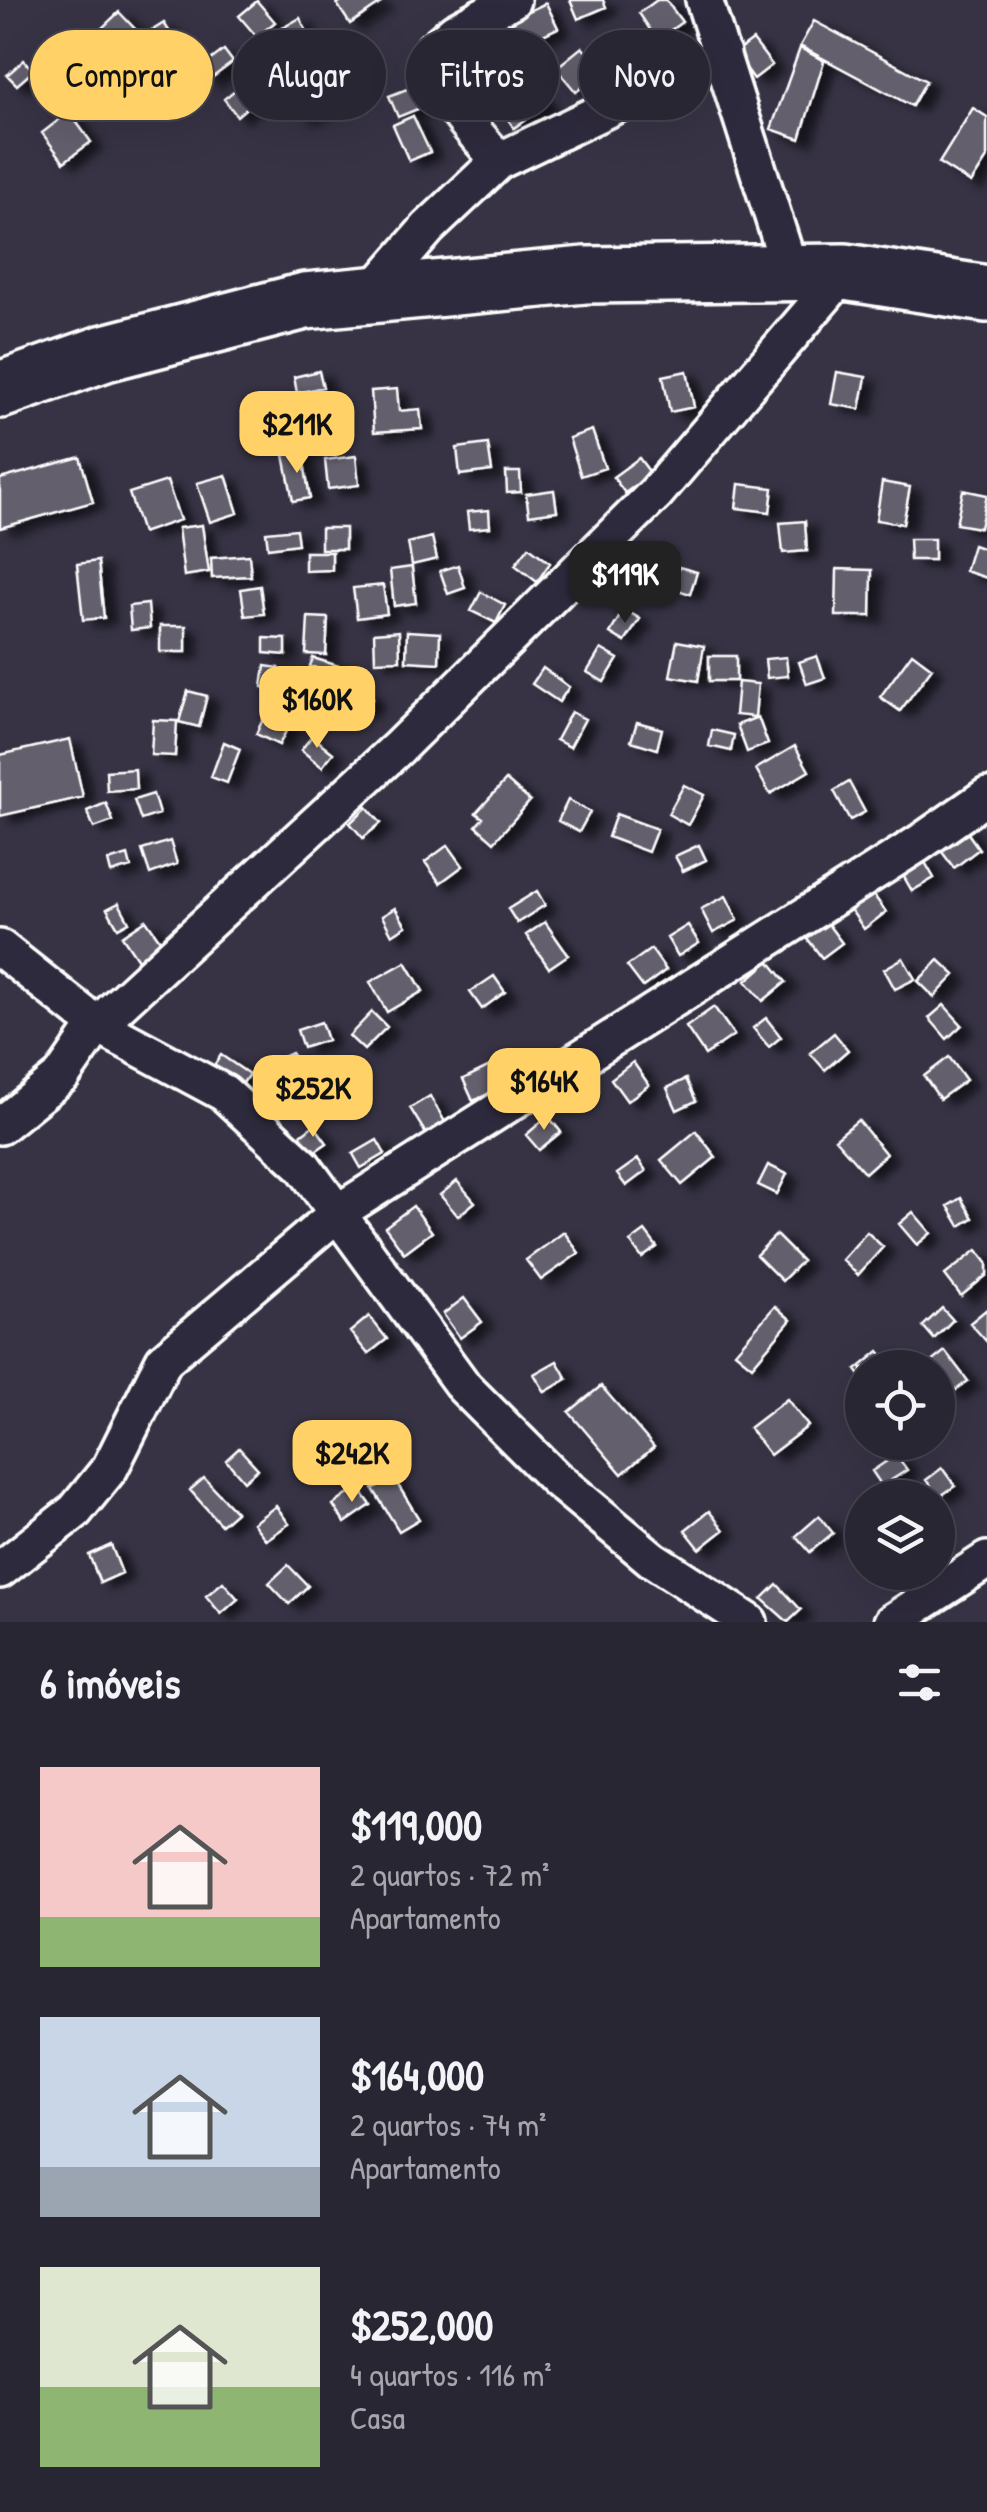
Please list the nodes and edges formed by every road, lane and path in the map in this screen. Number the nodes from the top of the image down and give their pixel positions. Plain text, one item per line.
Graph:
1 (512, 0) edge
2 (704, 0) edge
3 (722, 54) junction
4 (498, 161) junction
5 (845, 272) junction
6 (791, 273) junction
7 (987, 294) edge
8 (369, 296) junction
9 (0, 390) edge
10 (987, 796) edge
11 (0, 948) edge
12 (97, 1025) junction
13 (0, 1126) edge
14 (340, 1210) junction
15 (987, 1560) edge
16 (0, 1570) edge
17 (749, 1622) edge
18 (892, 1622) edge

1 - 4 street
2 - 3 street
3 - 4 street
3 - 6 street
4 - 8 street
5 - 6 main road
5 - 7 main road
5 - 12 street
6 - 8 main road
8 - 9 main road
10 - 14 street
11 - 12 street
12 - 13 street
12 - 14 street
14 - 16 street
14 - 17 street
15 - 18 street

